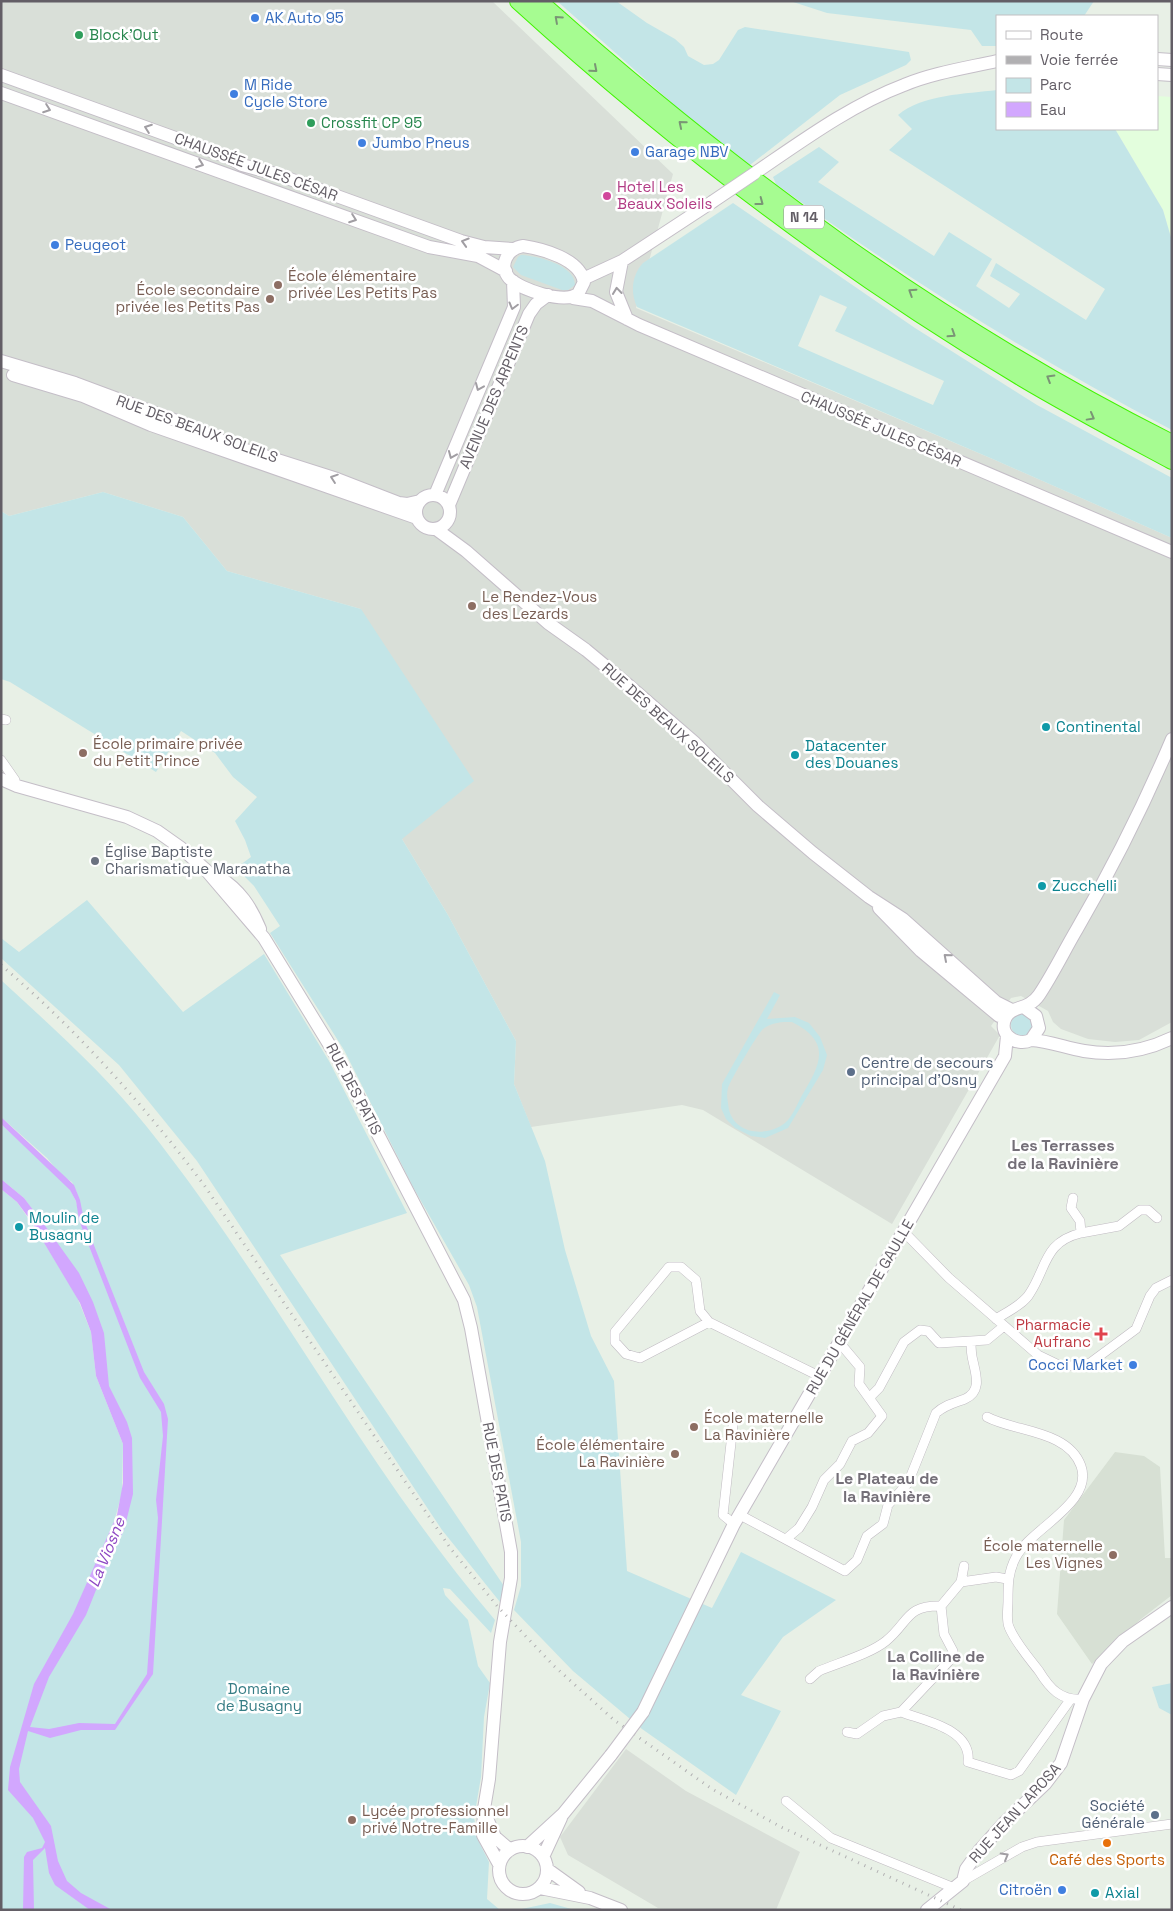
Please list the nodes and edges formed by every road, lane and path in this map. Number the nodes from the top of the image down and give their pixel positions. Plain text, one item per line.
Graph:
1 (518, 1) edge
2 (539, 1) edge
3 (1158, 59) edge
4 (1172, 60) edge
5 (996, 62) edge
6 (996, 69) edge
7 (956, 71) junction
8 (1158, 74) edge
9 (1, 75) edge
10 (1172, 75) edge
11 (1, 93) edge
12 (513, 249) junction
13 (622, 261) junction
14 (576, 266) junction
15 (602, 269) junction
16 (510, 276) junction
17 (583, 283) junction
18 (548, 295) junction
19 (573, 298) junction
20 (592, 301) junction
21 (627, 319) junction
22 (1, 361) edge
23 (1, 370) edge
24 (1172, 443) edge
25 (1172, 461) edge
26 (434, 495) junction
27 (420, 501) junction
28 (449, 511) junction
29 (417, 518) junction
30 (436, 529) junction
31 (466, 551) junction
32 (1172, 552) edge
33 (1172, 739) edge
34 (1, 760) edge
35 (1, 771) edge
36 (1, 779) edge
37 (16, 780) junction
38 (35, 790) junction
39 (869, 897) junction
40 (1028, 1014) junction
41 (1004, 1022) junction
42 (1007, 1036) junction
43 (1172, 1038) edge
44 (1026, 1042) junction
45 (1058, 1045) junction
46 (1005, 1056) junction
47 (1073, 1198) dead end
48 (1157, 1218) dead end
49 (904, 1232) junction
50 (1081, 1234) junction
51 (1172, 1280) edge
52 (996, 1319) junction
53 (709, 1322) junction
54 (1004, 1326) junction
55 (971, 1341) junction
56 (839, 1342) junction
57 (821, 1377) junction
58 (869, 1398) junction
59 (734, 1416) dead end
60 (987, 1417) dead end
61 (737, 1520) junction
62 (786, 1538) junction
63 (964, 1566) dead end
64 (1007, 1578) junction
65 (961, 1582) junction
66 (941, 1606) junction
67 (1172, 1607) edge
68 (810, 1679) dead end
69 (1076, 1700) junction
70 (901, 1712) junction
71 (847, 1732) dead end
72 (786, 1801) dead end
73 (484, 1809) junction
74 (563, 1814) junction
75 (1172, 1824) edge
76 (527, 1847) junction
77 (510, 1850) junction
78 (545, 1863) junction
79 (499, 1864) junction
80 (958, 1884) junction
81 (540, 1888) junction
82 (590, 1898) junction
83 (621, 1910) edge
84 (927, 1910) edge

1 -> 25 highway, N 14
24 -> 2 highway, N 14
3 - 4 main road
5 - 7 main road
6 - 7 main road
7 - 13 main road, bridge
8 - 10 main road
12 -> 9 main road, CHAUSSÉE JULES CÉSAR
11 -> 16 main road, CHAUSSÉE JULES CÉSAR
12 - 14 main road, CHAUSSÉE JULES CÉSAR
12 - 16 main road, AVENUE DES ARPENTS
13 - 15 main road
21 -> 13 main road
14 - 15 main road, CHAUSSÉE JULES CÉSAR
14 - 17 main road
15 - 17 main road
16 - 18 main road, CHAUSSÉE JULES CÉSAR
16 -> 26 main road, AVENUE DES ARPENTS
17 - 19 main road
17 - 20 main road
18 - 19 main road, CHAUSSÉE JULES CÉSAR
18 - 28 main road, AVENUE DES ARPENTS
19 - 20 main road, CHAUSSÉE JULES CÉSAR
20 - 21 main road, CHAUSSÉE JULES CÉSAR
21 - 32 main road, CHAUSSÉE JULES CÉSAR
27 -> 22 main road, RUE DES BEAUX SOLEILS
23 - 29 main road, RUE DES BEAUX SOLEILS
26 - 27 main road
26 - 28 main road
27 - 29 main road
28 - 30 main road
28 - 31 main road, RUE DES BEAUX SOLEILS
29 - 30 main road
30 - 31 main road, RUE DES BEAUX SOLEILS
31 - 39 main road, RUE DES BEAUX SOLEILS
33 - 40 main road
34 - 37 street
35 - 37 main road, RUE DES PATIS
36 - 38 main road, RUE DES PATIS
37 - 38 main road, RUE DES PATIS
38 - 73 main road, RUE DES PATIS
40 -> 39 main road, RUE DES BEAUX SOLEILS
39 - 41 main road, RUE DES BEAUX SOLEILS
40 - 41 main road
40 - 44 main road
40 - 45 main road, RUE DES BEAUX SOLEILS
41 - 42 main road
42 - 44 main road
42 - 46 main road
43 - 45 main road
44 - 45 main road
44 - 46 main road
46 - 49 main road, RUE DU GÉNÉRAL DE GAULLE
47 - 50 street
48 - 50 street
49 - 52 street
49 - 56 main road, RUE DU GÉNÉRAL DE GAULLE
50 - 52 street
51 - 54 street
52 - 54 street
53 - 53 street
53 - 57 street
54 - 55 street
55 - 58 street
55 - 62 street
56 - 57 main road, RUE DU GÉNÉRAL DE GAULLE
56 - 58 street
57 - 61 main road, RUE DU GÉNÉRAL DE GAULLE
58 - 62 street
59 - 61 street
60 - 64 street
61 - 62 street
61 - 74 main road, RUE DU GÉNÉRAL DE GAULLE, bridge
63 - 65 street
64 - 65 street
64 - 69 street
65 - 66 street
66 - 68 street
66 - 70 street
67 - 69 main road, RUE JEAN LAROSA
69 - 70 street
69 - 80 main road, RUE JEAN LAROSA
70 - 71 street
72 - 80 street
73 - 77 main road
73 - 79 main road, RUE DES PATIS
74 - 76 main road, RUE DU GÉNÉRAL DE GAULLE
74 - 78 main road, RUE DU GÉNÉRAL DE GAULLE
80 -> 75 street
76 - 77 main road
76 - 78 main road
77 - 79 main road
78 - 81 main road
78 - 82 main road
79 - 81 main road
80 - 84 main road
81 - 82 main road
82 - 83 main road

